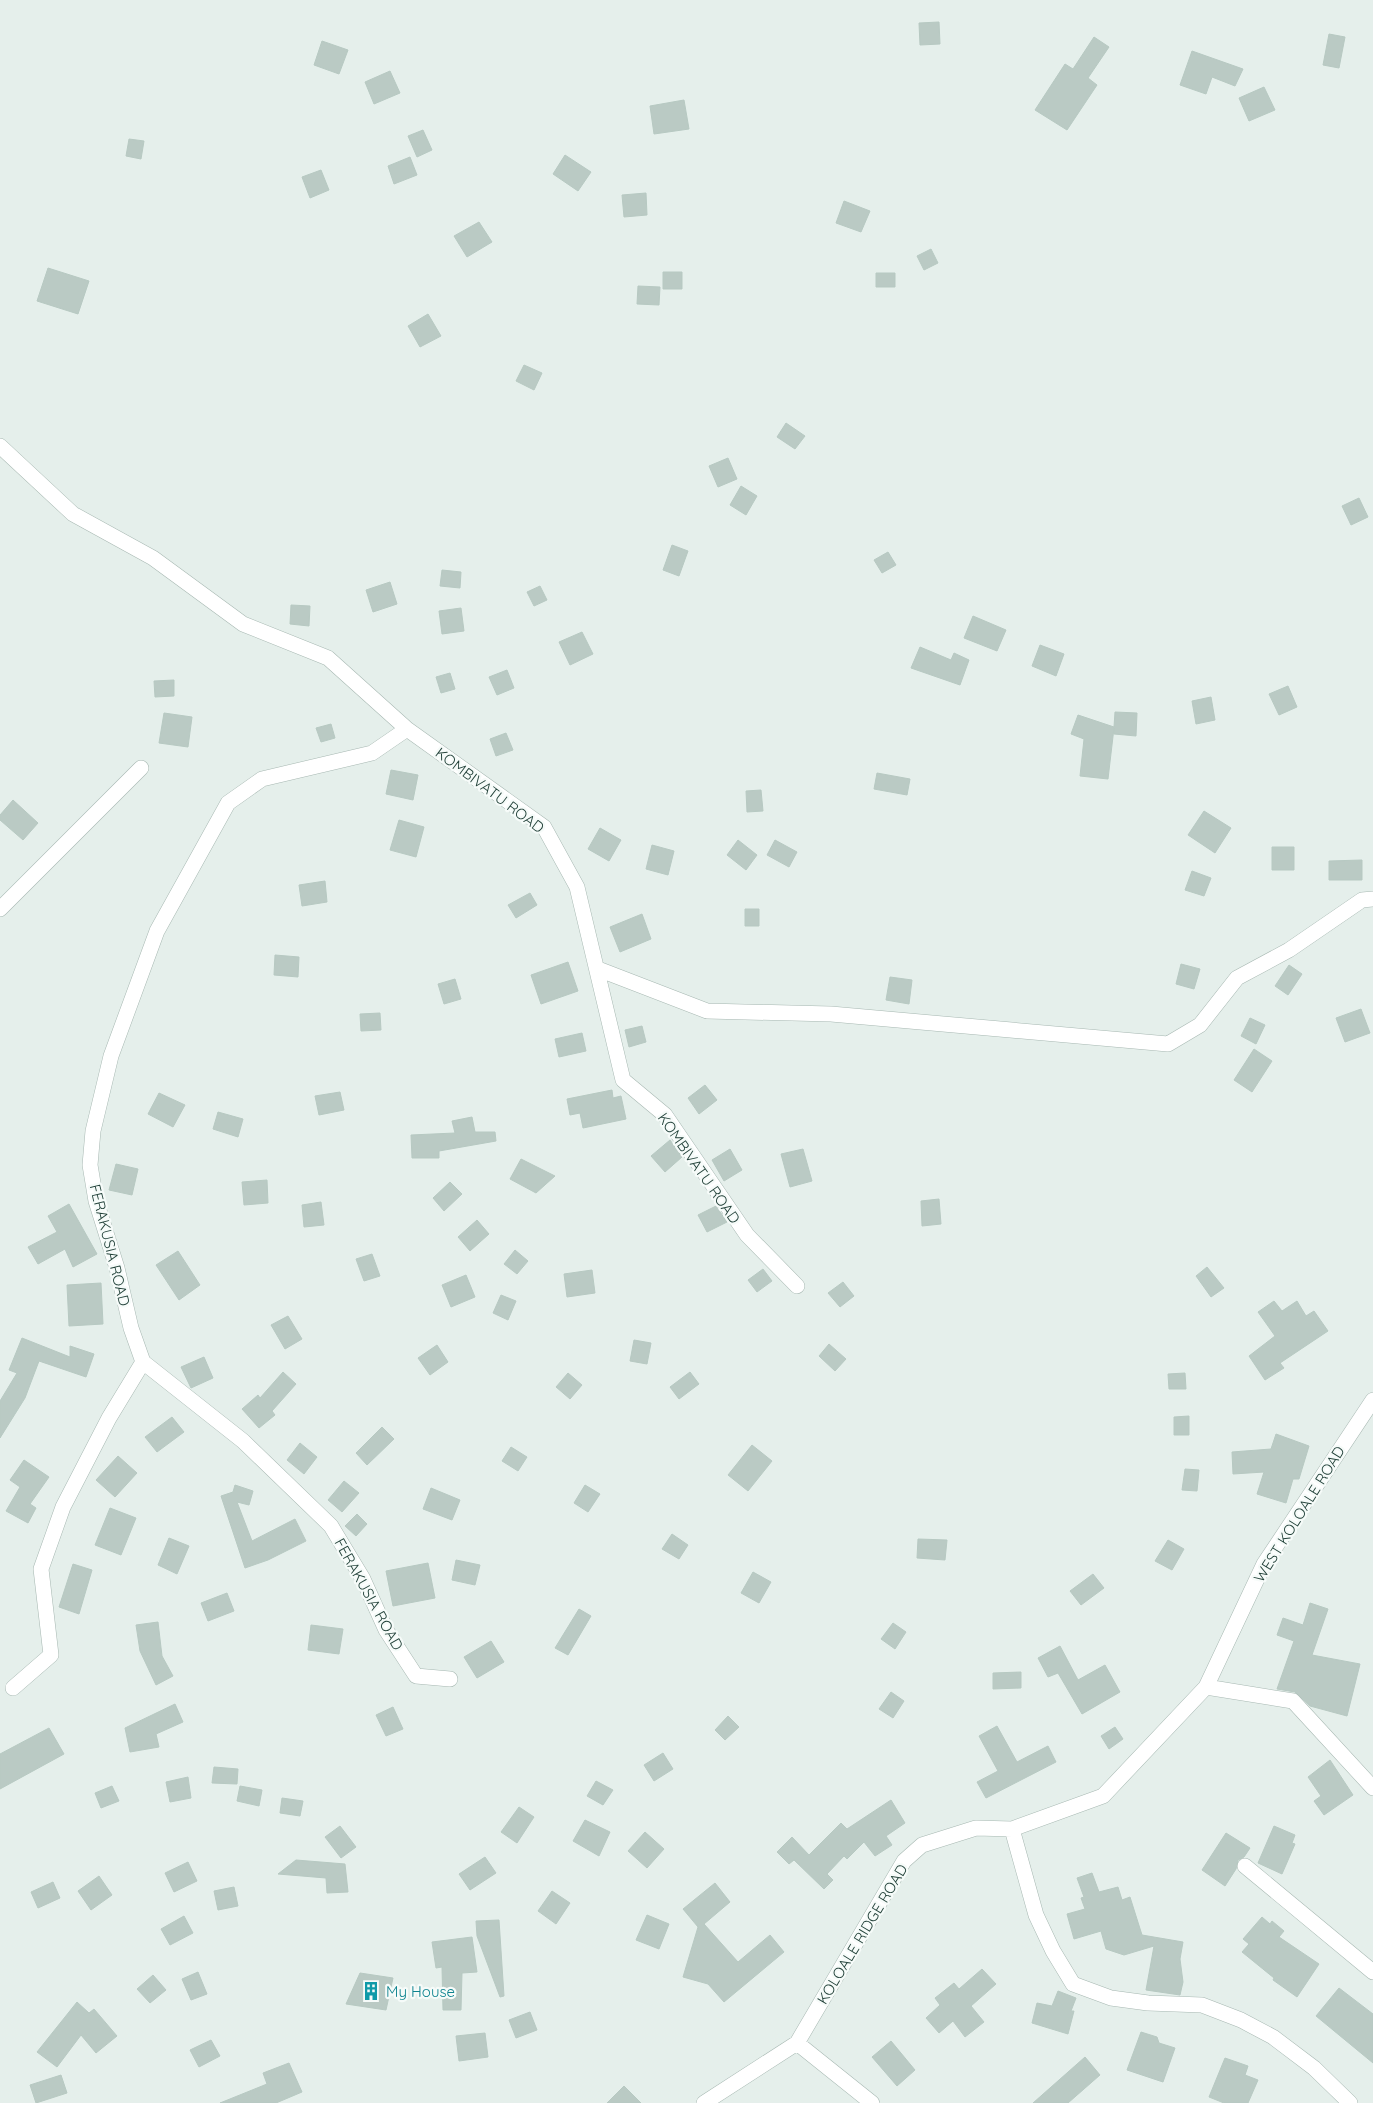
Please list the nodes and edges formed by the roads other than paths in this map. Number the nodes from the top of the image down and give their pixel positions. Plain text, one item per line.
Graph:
1 (0, 446) edge
2 (407, 730) junction
3 (140, 768) dead end
4 (1373, 899) edge
5 (0, 910) edge
6 (598, 969) junction
7 (797, 1286) dead end
8 (143, 1362) junction
9 (1373, 1400) edge
10 (450, 1680) dead end
11 (1206, 1687) junction
12 (13, 1688) dead end
13 (1373, 1788) edge
14 (1012, 1829) junction
15 (1245, 1866) dead end
16 (1373, 1972) edge
17 (797, 2043) junction
18 (704, 2103) edge
19 (872, 2103) edge
20 (1350, 2103) edge

1 - 2 street, KOMBIVATU ROAD
2 - 6 street, KOMBIVATU ROAD
2 - 8 street, FERAKUSIA ROAD
3 - 5 street
4 - 6 street
6 - 7 street, KOMBIVATU ROAD
8 - 10 street, FERAKUSIA ROAD
8 - 12 street
9 - 11 street, WEST KOLOALE ROAD
11 - 13 street
11 - 14 street, KOLOALE RIDGE ROAD
14 - 17 street, KOLOALE RIDGE ROAD
14 - 20 street
15 - 16 street
17 - 18 street, KOLOALE RIDGE ROAD
17 - 19 street

